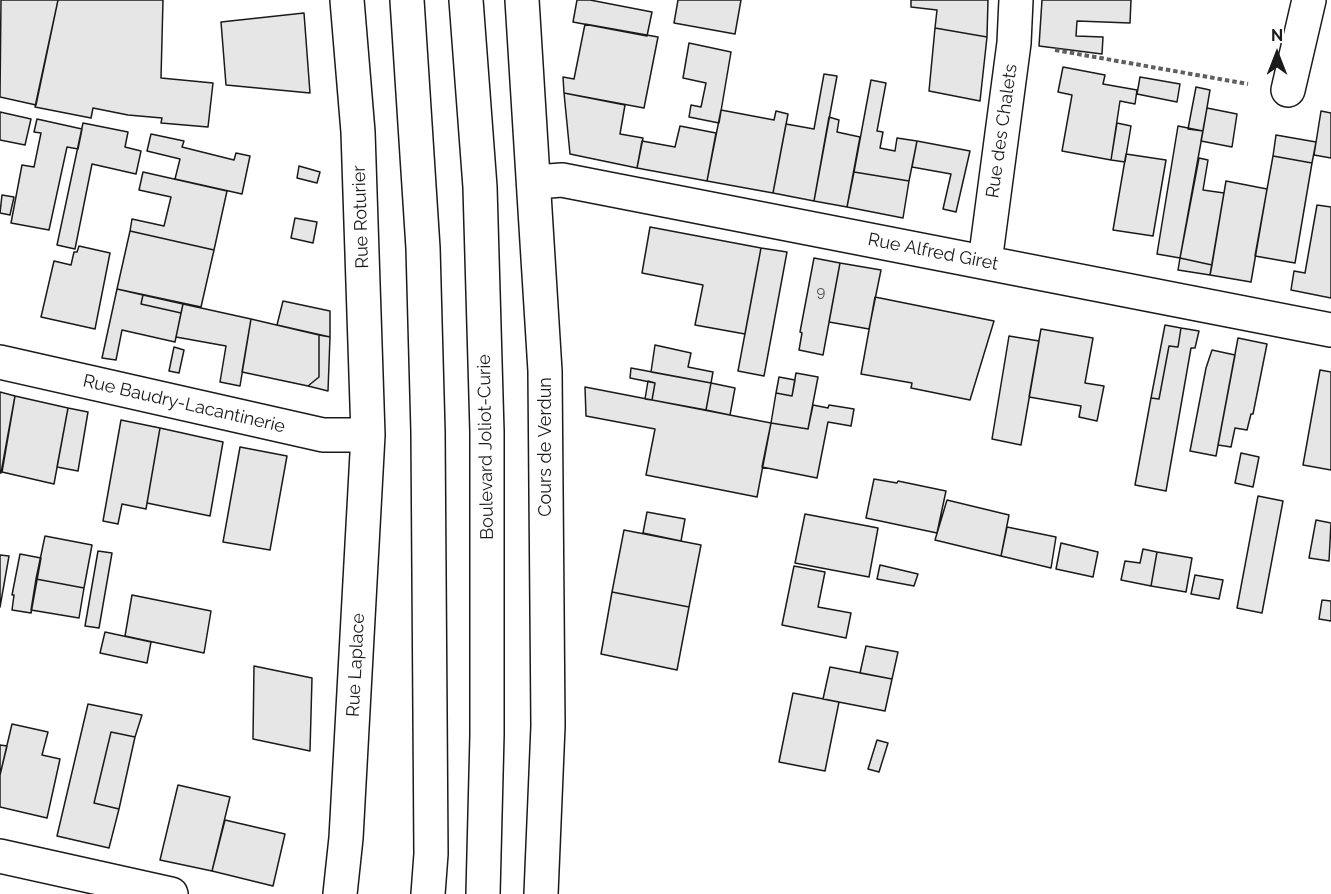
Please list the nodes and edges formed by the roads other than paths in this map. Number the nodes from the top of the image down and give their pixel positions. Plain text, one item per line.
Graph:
1 (347, 0) edge
2 (407, 0) edge
3 (466, 0) edge
4 (522, 0) edge
5 (1016, 0) edge
6 (1309, 0) edge
7 (1288, 90) road end
8 (535, 182) junction
9 (985, 262) junction
10 (1331, 330) edge
11 (0, 362) edge
12 (368, 435) junction
13 (0, 856) edge
14 (171, 894) edge
15 (340, 894) edge
16 (428, 894) edge
17 (483, 894) edge
18 (541, 894) edge

1 - 12 street, Rue Roturier
2 - 16 street
3 - 17 street, Boulevard Joliot-Curie
4 - 8 street, Cours de Verdun
5 - 9 street, Rue des Chalets
6 - 7 street
8 - 9 street, Rue Alfred Giret
8 - 18 street, Cours de Verdun
9 - 10 street, Rue Alfred Giret
11 - 12 street, Rue Baudry-Lacantinerie
12 - 15 street, Rue Laplace
13 - 14 street

